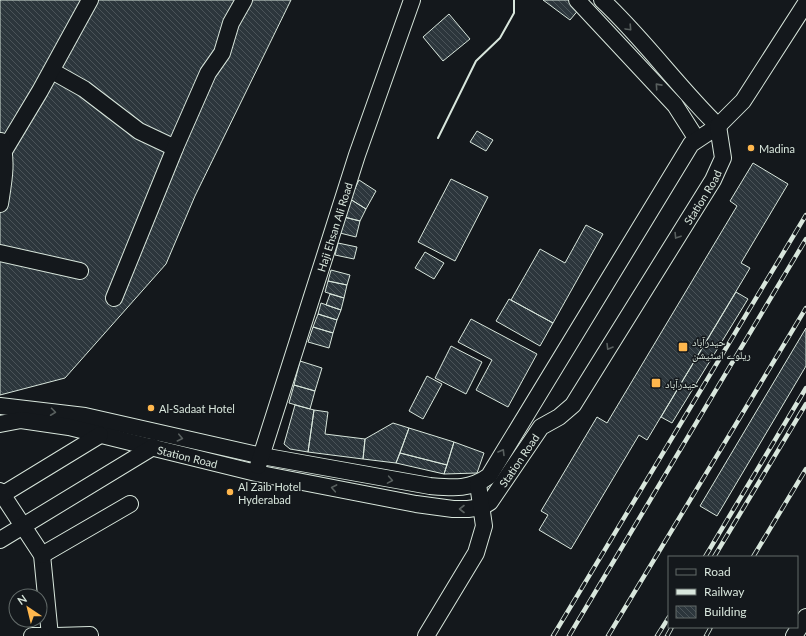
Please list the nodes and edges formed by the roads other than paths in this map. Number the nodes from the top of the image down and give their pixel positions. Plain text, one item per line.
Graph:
1 (90, 0) edge
2 (244, 0) edge
3 (412, 0) edge
4 (577, 0) edge
5 (602, 0) edge
6 (806, 3) edge
7 (52, 71) junction
8 (718, 126) junction
9 (696, 138) junction
10 (2, 144) edge
11 (175, 148) junction
12 (0, 204) edge
13 (0, 253) edge
14 (80, 271) dead end
15 (114, 298) dead end
16 (0, 406) edge
17 (0, 414) edge
18 (22, 414) junction
19 (0, 424) edge
20 (100, 435) junction
21 (154, 447) junction
22 (262, 456) junction
23 (256, 473) junction
24 (478, 484) junction
25 (1, 494) edge
26 (130, 504) dead end
27 (482, 508) junction
28 (23, 526) junction
29 (0, 540) edge
30 (42, 554) junction
31 (806, 617) edge
32 (90, 634) dead end
33 (32, 636) edge
34 (42, 636) edge
35 (50, 636) edge
36 (56, 636) edge
37 (426, 636) edge
38 (794, 636) edge

1 - 7 street
2 - 11 street
3 - 22 street, Haji Ehsan Ali Road
9 -> 4 street
5 -> 8 street
6 - 8 street
7 - 10 street
7 - 11 street
8 - 9 street
8 -> 27 street, Station Road
24 -> 9 street, Station Road
10 - 12 street
11 - 15 street
13 - 14 street
16 - 18 street, Station Road
17 - 18 street
18 - 19 street, Station Road
18 - 20 street, Station Road
18 -> 22 street, Station Road
20 - 21 street, Station Road
20 - 25 street
21 - 23 street, Station Road
21 - 28 street
22 - 23 street, Haji Ehsan Ali Road
22 -> 24 street, Station Road
27 -> 23 street, Station Road
24 - 27 street
25 - 28 street
26 - 30 street
27 - 37 street
28 - 29 street
28 - 30 street
30 - 35 street
31 - 38 street
32 - 36 street
33 - 34 street

